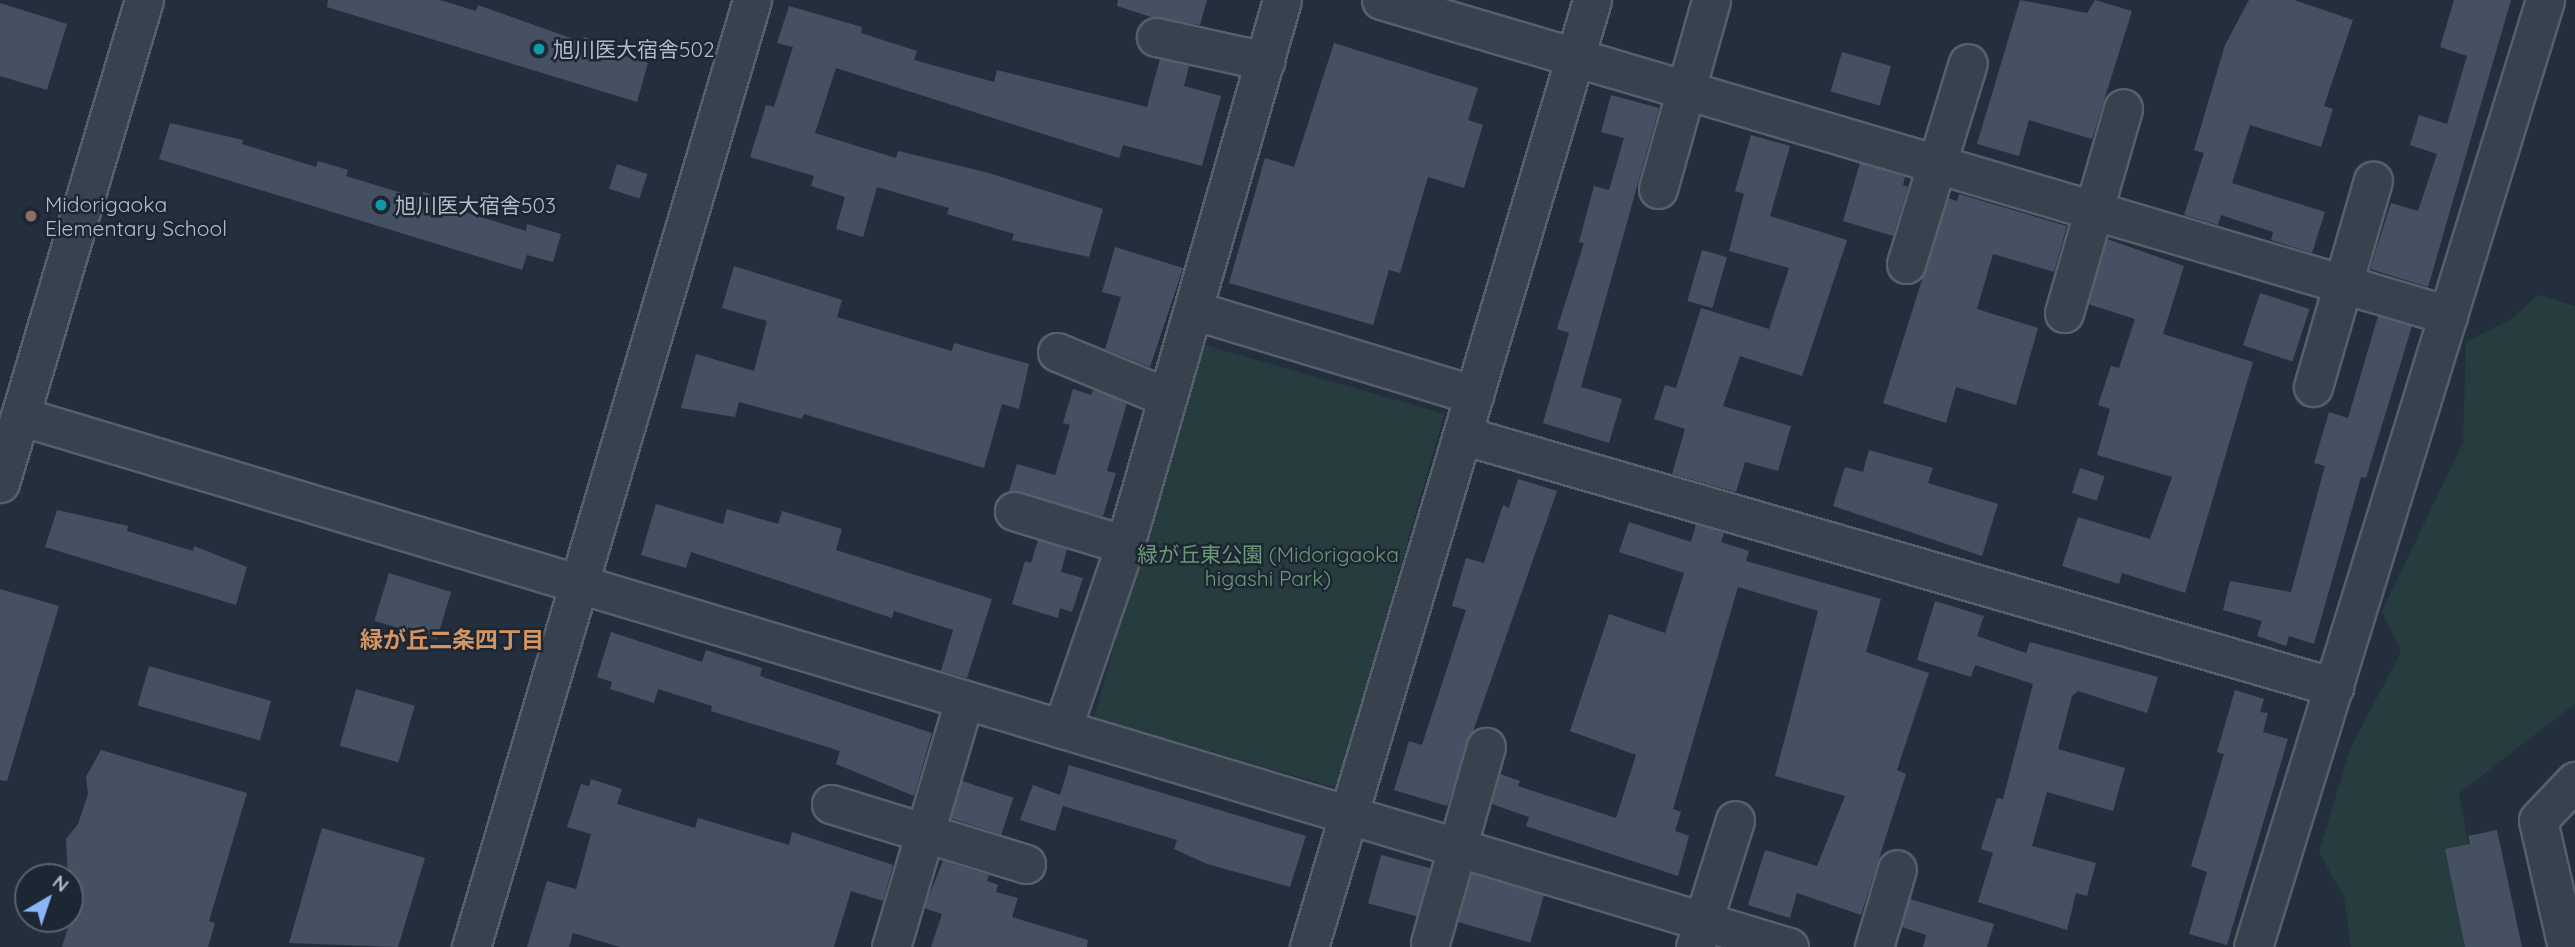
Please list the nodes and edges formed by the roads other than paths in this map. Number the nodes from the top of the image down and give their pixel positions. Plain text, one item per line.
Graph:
1 (144, 0) edge
2 (752, 0) edge
3 (1282, 0) edge
4 (1381, 0) edge
5 (1592, 0) edge
6 (1711, 0) edge
7 (2545, 0) edge
8 (1156, 37) dead end
9 (1574, 59) junction
10 (1265, 61) junction
11 (1968, 63) dead end
12 (1686, 90) junction
13 (2123, 108) dead end
14 (1937, 166) junction
15 (2373, 181) dead end
16 (1658, 189) dead end
17 (2093, 213) junction
18 (1906, 264) dead end
19 (2344, 285) junction
20 (1193, 310) junction
21 (2064, 313) dead end
22 (2448, 315) junction
23 (1057, 352) dead end
24 (2313, 387) dead end
25 (1474, 394) junction
26 (1164, 396) junction
27 (20, 416) junction
28 (1462, 435) junction
29 (1, 474) edge
30 (1014, 511) dead end
31 (1125, 545) junction
32 (579, 584) junction
33 (2334, 687) junction
34 (964, 699) junction
35 (1062, 729) junction
36 (1486, 747) dead end
37 (2575, 781) edge
38 (831, 804) dead end
39 (1348, 815) junction
40 (1735, 820) dead end
41 (925, 833) junction
42 (1457, 848) junction
43 (1027, 864) dead end
44 (1897, 869) dead end
45 (1699, 934) edge
46 (1430, 943) dead end
47 (471, 947) edge
48 (891, 947) edge
49 (1309, 947) edge
50 (1790, 947) edge
51 (1874, 947) edge
52 (2253, 947) edge
53 (2567, 947) edge

1 - 27 street
2 - 32 street
3 - 10 street
4 - 9 street
5 - 9 street
6 - 12 street
7 - 22 street
8 - 10 street
9 - 12 street
9 - 25 street
10 - 20 street
11 - 14 street
12 - 14 street
12 - 16 street
13 - 17 street
14 - 17 street
14 - 18 street
15 - 19 street
17 - 19 street
17 - 21 street
19 - 22 street
19 - 24 street
20 - 25 street
20 - 26 street
22 - 33 street
23 - 26 street
25 - 28 street
26 - 31 street
27 - 29 street
27 - 32 street
28 - 33 street
28 - 39 street
30 - 31 street
31 - 35 street
32 - 34 street
32 - 47 street
33 - 52 street
34 - 35 street
34 - 41 street
35 - 39 street
36 - 42 street
37 - 53 street
38 - 41 street
39 - 42 street
39 - 49 street
40 - 45 street
41 - 43 street
41 - 48 street
42 - 45 street
42 - 46 street
44 - 51 street
45 - 50 street

